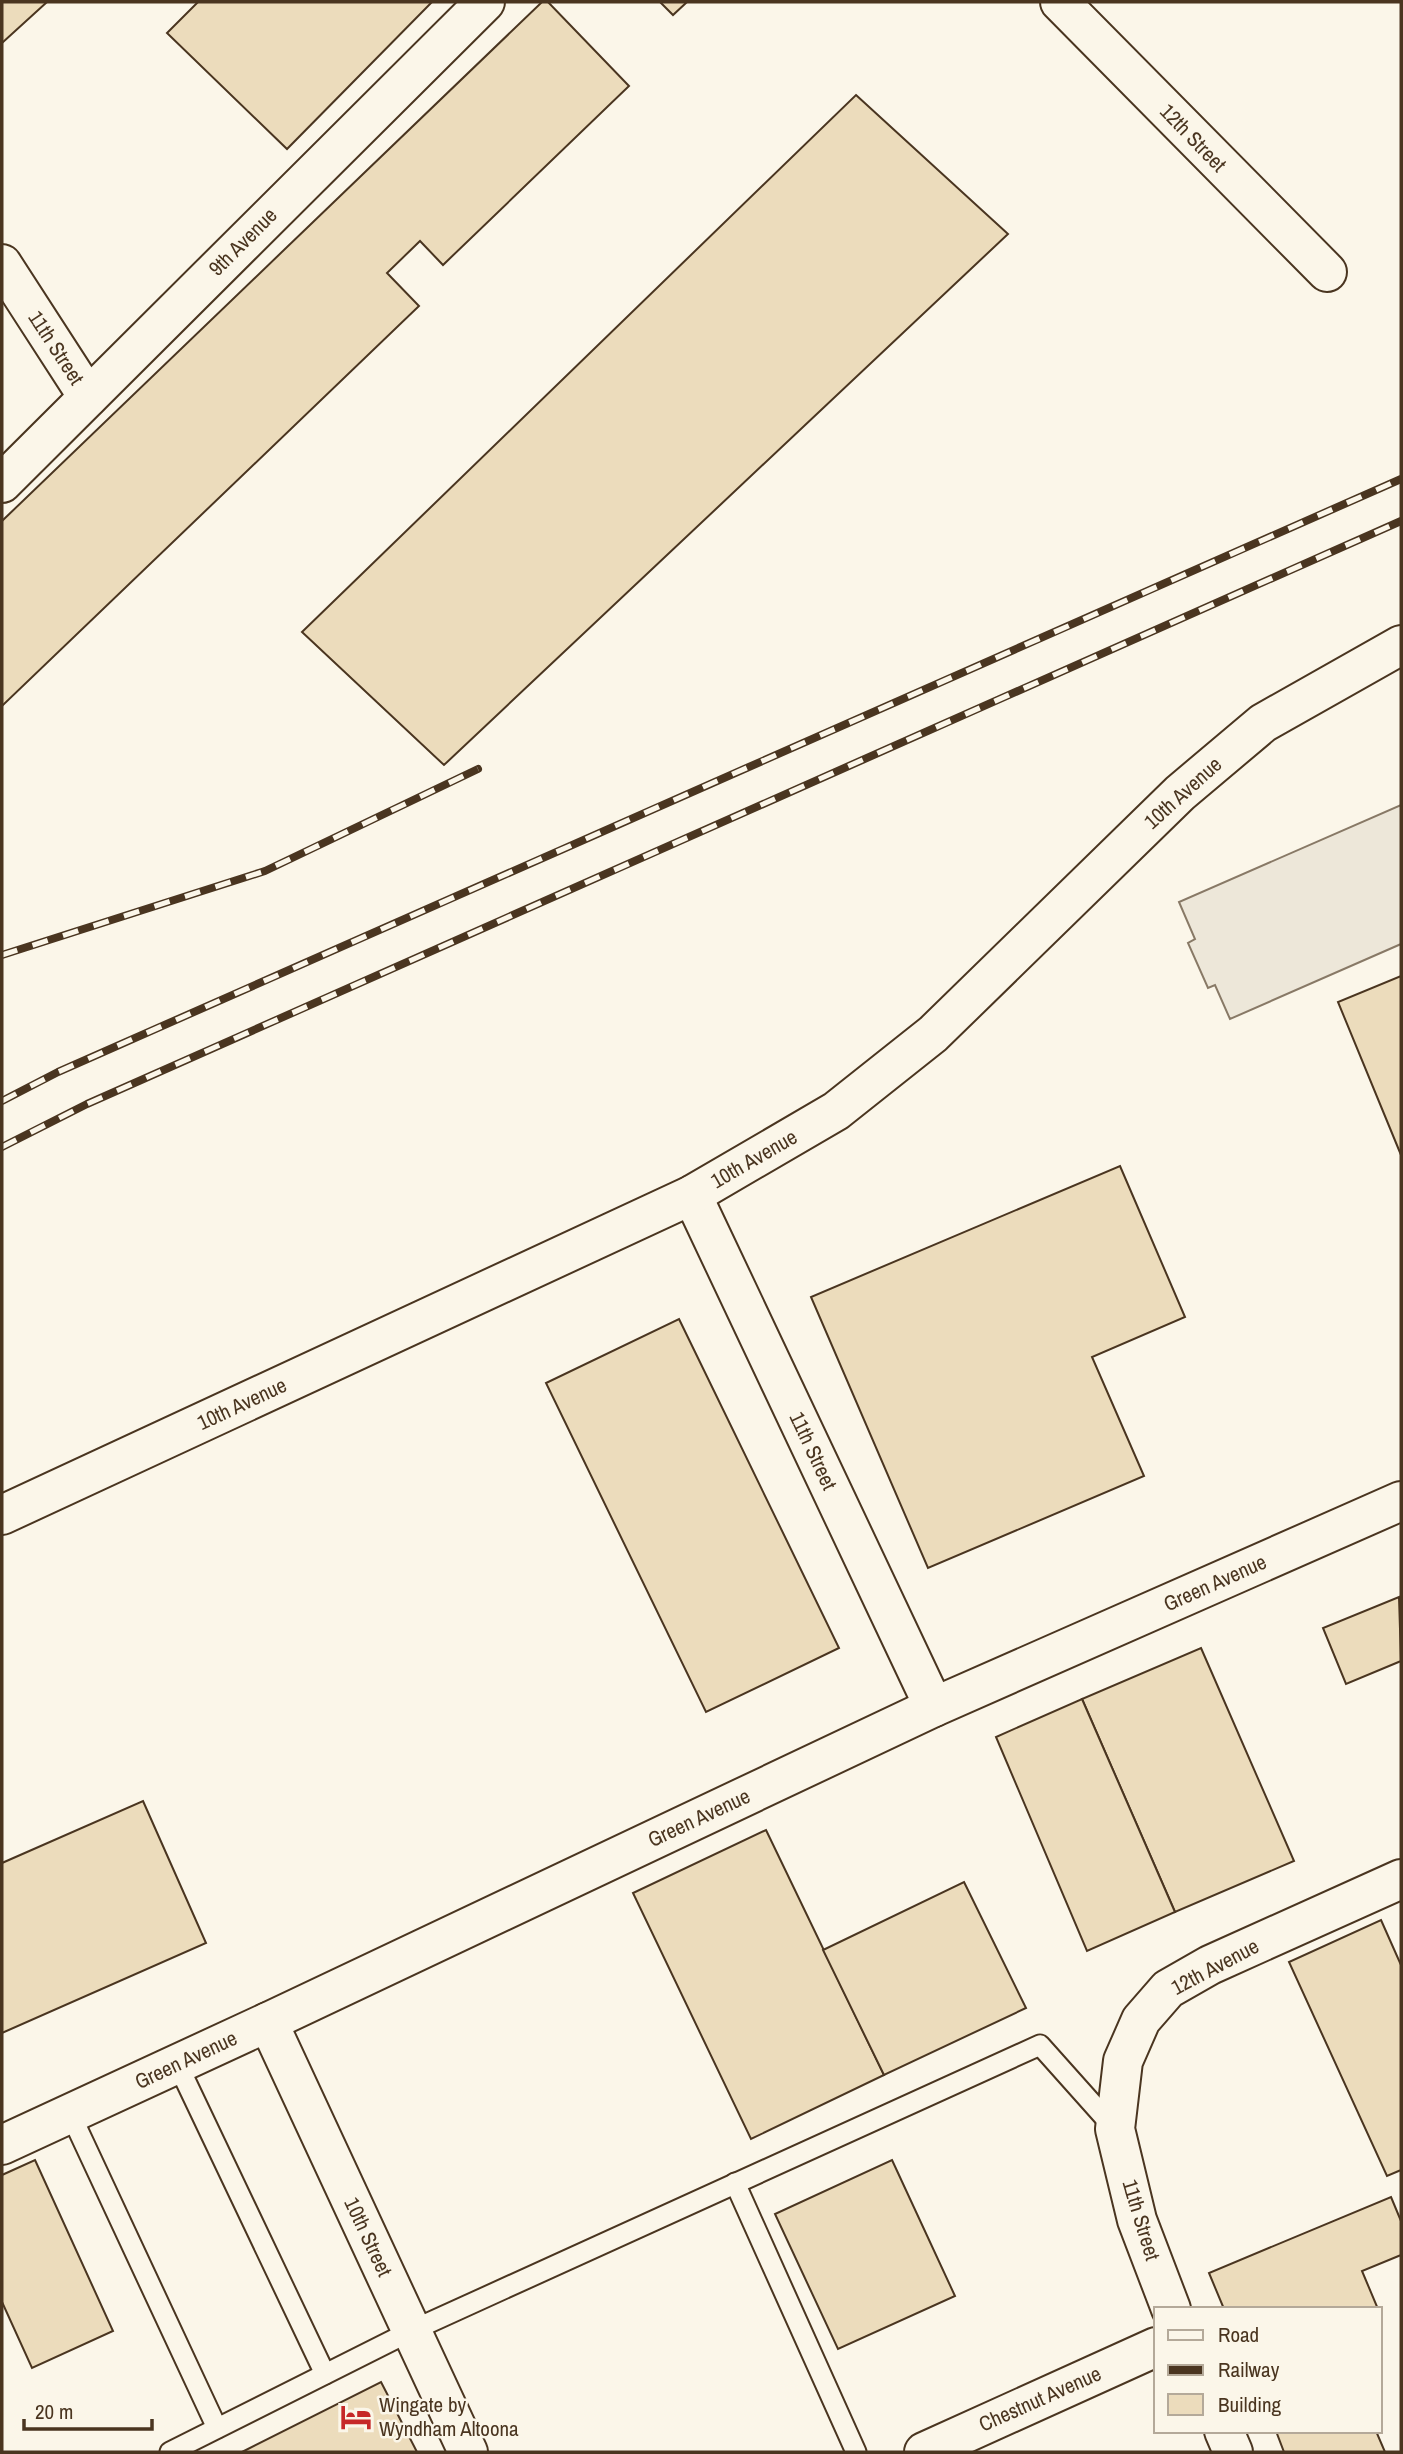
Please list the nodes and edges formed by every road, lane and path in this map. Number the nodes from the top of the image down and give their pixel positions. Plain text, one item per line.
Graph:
1 (485, 2) edge
2 (1060, 2) edge
3 (2, 264) edge
4 (1327, 272) dead end
5 (88, 397) junction
6 (2, 483) edge
7 (1401, 645) edge
8 (692, 1195) junction
9 (1401, 1501) edge
10 (2, 1515) edge
11 (934, 1707) junction
12 (1401, 1879) edge
13 (268, 2022) junction
14 (177, 2063) junction
15 (69, 2113) junction
16 (1115, 2129) junction
17 (2, 2144) edge
18 (736, 2183) junction
19 (1170, 2307) edge
20 (411, 2331) junction
21 (1154, 2348) edge
22 (325, 2374) junction
23 (217, 2428) junction
24 (1225, 2433) edge
25 (170, 2452) edge
26 (468, 2452) edge
27 (856, 2452) edge
28 (923, 2452) edge
29 (1233, 2452) edge

1 - 5 street, 9th Avenue
2 - 4 street, 12th Street
3 - 5 street, 11th Street
5 - 6 street, 9th Avenue
7 - 8 street, 10th Avenue
8 - 10 street, 10th Avenue
8 - 11 street, 11th Street
9 - 11 street, Green Avenue
11 - 13 street, Green Avenue
12 - 16 street, 12th Avenue
13 - 14 street, Green Avenue
13 - 20 street, 10th Street
14 - 15 street, Green Avenue
14 - 22 lane
15 - 17 street, Green Avenue
15 - 23 lane
16 - 18 lane
16 - 19 street, 11th Street
18 - 20 lane
18 - 27 lane
20 - 22 lane
20 - 26 street, 10th Street
21 - 28 street, Chestnut Avenue
22 - 23 lane
23 - 25 lane
24 - 29 street

